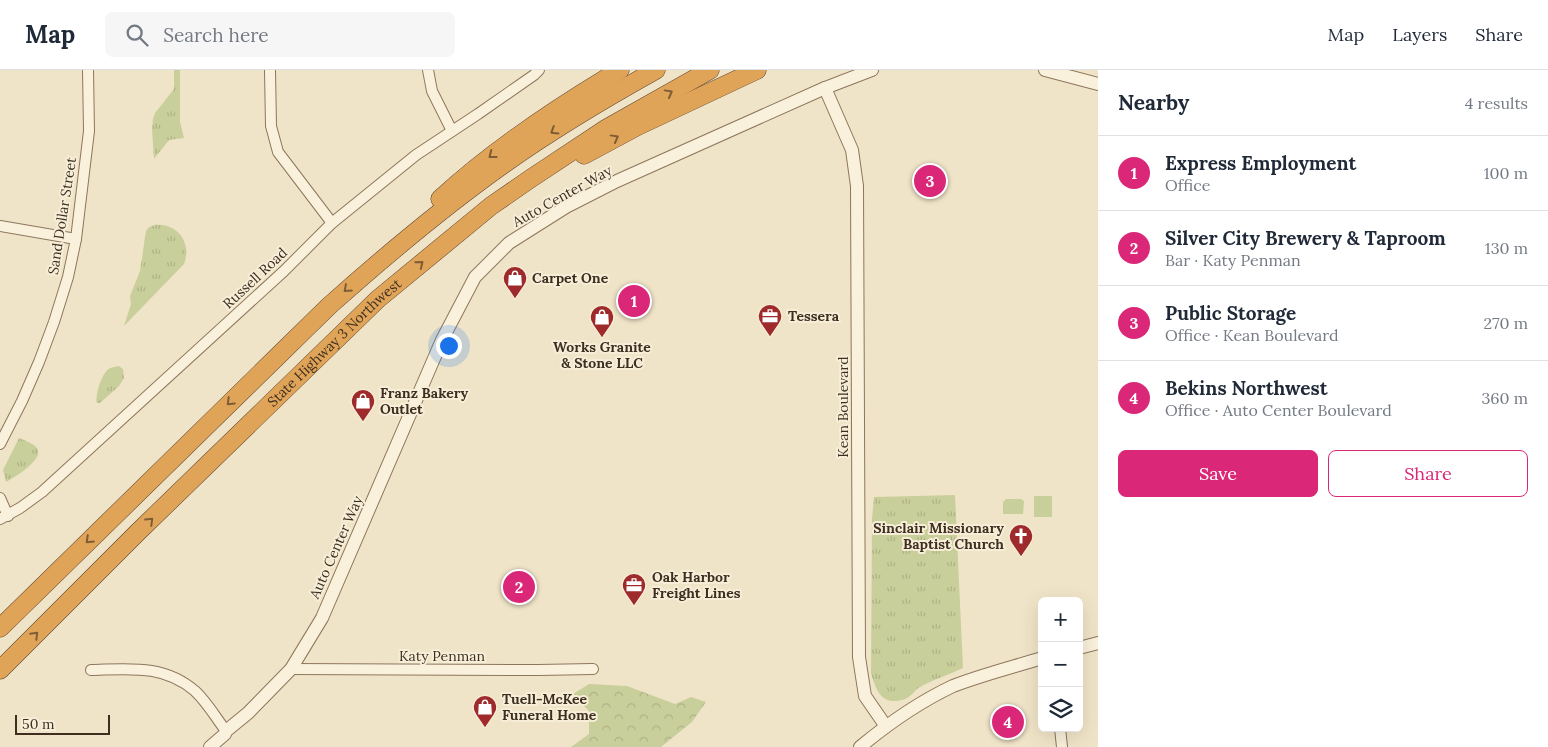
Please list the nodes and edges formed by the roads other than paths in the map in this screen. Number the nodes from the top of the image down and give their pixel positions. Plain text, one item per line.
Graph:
1 (88, 70) edge
2 (270, 70) edge
3 (428, 70) edge
4 (539, 70) edge
5 (620, 70) edge
6 (656, 70) edge
7 (710, 70) edge
8 (757, 70) edge
9 (872, 70) edge
10 (1045, 70) edge
11 (1098, 84) edge
12 (826, 88) junction
13 (452, 131) junction
14 (332, 223) junction
15 (0, 226) edge
16 (454, 236) junction
17 (76, 240) junction
18 (384, 257) junction
19 (0, 444) edge
20 (0, 498) edge
21 (4, 517) edge
22 (0, 628) edge
23 (1098, 643) edge
24 (1083, 647) edge
25 (1038, 659) edge
26 (291, 669) junction
27 (593, 669) dead end
28 (0, 670) edge
29 (91, 670) dead end
30 (885, 726) junction
31 (226, 731) junction
32 (1060, 732) edge
33 (210, 747) edge
34 (860, 747) edge
35 (1062, 747) edge

1 - 17 street, Sand Dollar Street
2 - 14 street
3 - 13 street
4 - 13 street, Russell Road
5 -> 18 highway
6 -> 18 highway, State Highway 3 Northwest
16 -> 7 highway, State Highway 3 Northwest
16 -> 8 highway
9 - 12 street, Auto Center Way
10 - 11 street
12 - 26 street, Auto Center Way
12 - 30 street, Kean Boulevard
13 - 14 street, Russell Road
14 - 21 street, Russell Road
15 - 17 street
28 -> 16 highway, State Highway 3 Northwest
17 - 19 street, Sand Dollar Street
18 -> 22 highway, State Highway 3 Northwest
20 - 21 street
23 - 24 street
25 - 30 street
26 - 27 street, Katy Penman
26 - 31 street, Auto Center Way
29 - 31 street
30 - 34 street
31 - 33 street, Auto Center Way
32 - 35 street

